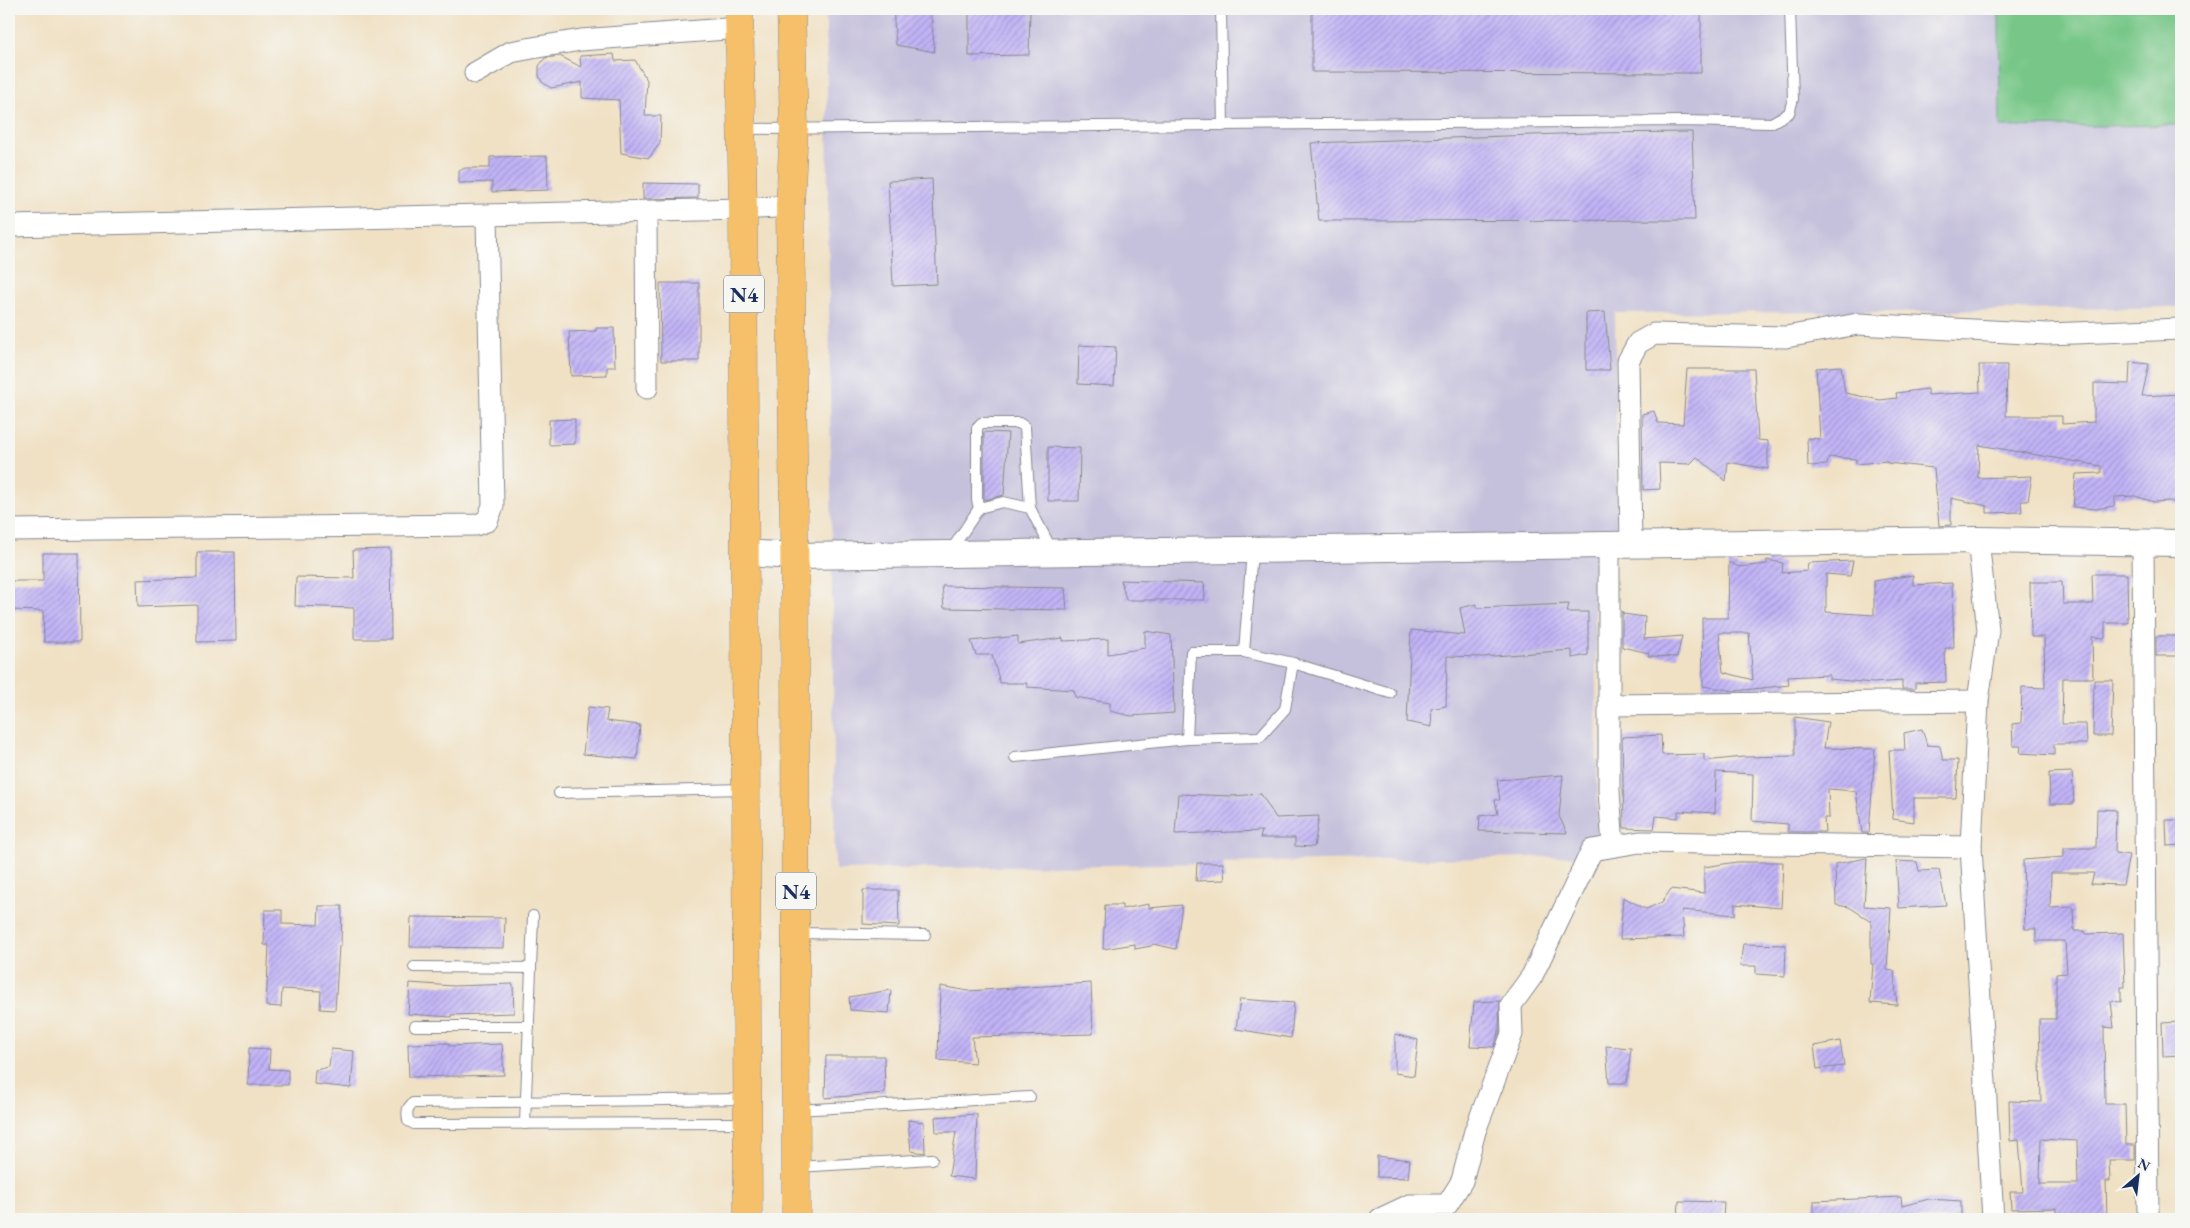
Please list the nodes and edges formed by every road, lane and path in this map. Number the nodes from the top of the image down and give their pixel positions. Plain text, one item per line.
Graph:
1 (791, 9) edge
2 (1221, 9) edge
3 (1790, 9) edge
4 (739, 18) edge
5 (475, 74) dead end
6 (1223, 126) junction
7 (794, 127) junction
8 (742, 128) junction
9 (790, 206) junction
10 (744, 209) junction
11 (646, 212) junction
12 (487, 216) junction
13 (9, 226) edge
14 (2181, 329) edge
15 (647, 388) dead end
16 (978, 508) junction
17 (1030, 508) junction
18 (9, 530) edge
19 (1978, 540) junction
20 (2143, 543) junction
21 (2181, 543) edge
22 (1620, 546) junction
23 (1252, 551) junction
24 (746, 553) junction
25 (1053, 553) junction
26 (948, 554) junction
27 (795, 556) junction
28 (1244, 652) junction
29 (1293, 663) junction
30 (1390, 693) dead end
31 (1978, 701) junction
32 (1611, 705) junction
33 (1187, 739) junction
34 (1015, 757) dead end
35 (747, 789) junction
36 (559, 794) dead end
37 (1613, 846) junction
38 (1971, 847) junction
39 (533, 916) dead end
40 (796, 933) junction
41 (925, 935) dead end
42 (414, 967) dead end
43 (531, 968) junction
44 (415, 1026) dead end
45 (529, 1026) junction
46 (1030, 1097) dead end
47 (526, 1102) junction
48 (796, 1110) junction
49 (747, 1111) junction
50 (525, 1124) junction
51 (932, 1159) dead end
52 (796, 1168) junction
53 (1412, 1212) edge
54 (748, 1219) edge
55 (796, 1219) edge
56 (1380, 1219) edge
57 (1993, 1219) edge
58 (2148, 1219) edge

1 - 7 highway, N4
2 - 6 lane
3 - 6 lane
4 - 5 street
4 - 8 highway, N4
6 - 7 lane
7 - 8 lane
7 - 9 highway, N4
8 - 10 highway, N4
9 - 10 street
9 - 27 highway, N4
10 - 11 street
10 - 24 highway, N4
11 - 12 street
11 - 15 street
12 - 13 street
12 - 18 street
14 - 22 street
16 - 17 lane
16 - 17 lane
16 - 26 lane
17 - 25 lane
19 - 20 street
19 - 22 street
19 - 31 street
20 - 21 street
20 - 58 street
22 - 23 street
22 - 32 street
23 - 25 street
23 - 28 lane
24 - 27 street
24 - 35 highway, N4
25 - 26 street
26 - 27 street
27 - 40 highway, N4
28 - 29 lane
28 - 33 lane
29 - 30 lane
29 - 33 lane
31 - 32 street
31 - 38 street
32 - 37 street
33 - 34 lane
35 - 36 lane
35 - 49 highway, N4
37 - 38 street
37 - 53 street
38 - 57 street
39 - 43 lane
40 - 41 lane
40 - 48 highway, N4
42 - 43 lane
43 - 45 lane
44 - 45 lane
45 - 47 lane
46 - 48 lane
47 - 49 lane
47 - 50 lane
47 - 50 lane
48 - 52 highway, N4
49 - 50 lane
49 - 54 highway, N4
51 - 52 lane
52 - 55 highway, N4
53 - 56 street

